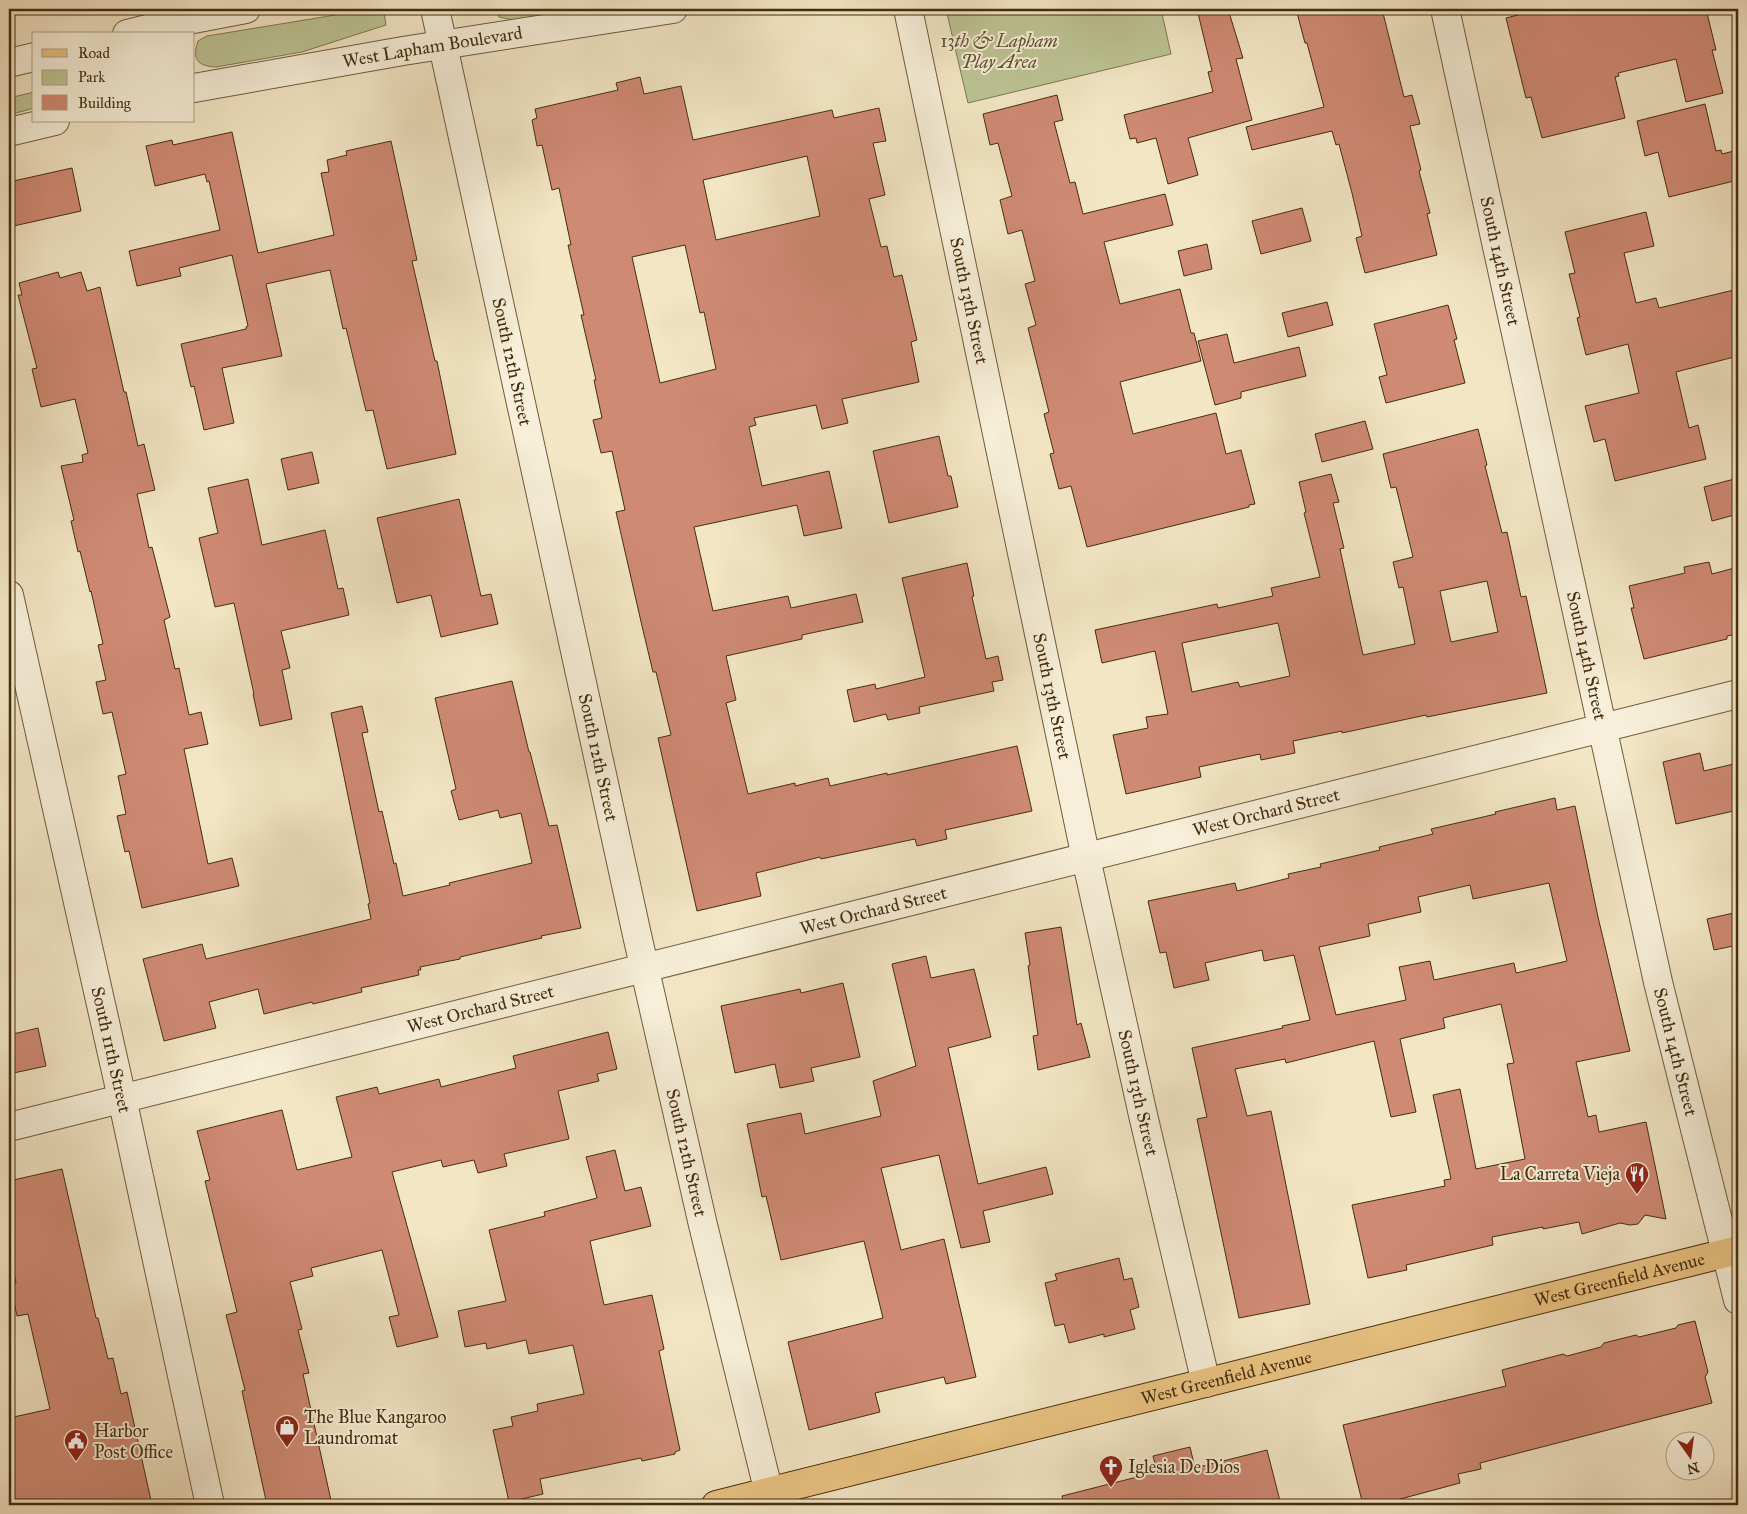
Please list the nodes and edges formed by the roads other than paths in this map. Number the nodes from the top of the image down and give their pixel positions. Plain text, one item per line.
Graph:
1 (246, 9) edge
2 (435, 9) edge
3 (673, 9) edge
4 (908, 9) edge
5 (1446, 9) edge
6 (135, 32) edge
7 (442, 45) junction
8 (32, 57) edge
9 (9, 63) edge
10 (195, 88) edge
11 (51, 122) edge
12 (9, 132) edge
13 (9, 595) edge
14 (1738, 694) edge
15 (1603, 729) junction
16 (1086, 858) junction
17 (645, 968) junction
18 (122, 1098) junction
19 (9, 1126) edge
20 (1733, 1252) edge
21 (1738, 1300) edge
22 (1206, 1383) junction
23 (770, 1499) edge
24 (210, 1505) edge
25 (716, 1505) edge

1 - 6 street
2 - 7 street, South 12th Street
3 - 7 street, West Lapham Boulevard
4 - 16 street, South 13th Street
5 - 15 street, South 14th Street
7 - 10 street, West Lapham Boulevard
7 - 17 street, South 12th Street
8 - 9 street
11 - 12 street
13 - 18 street, South 11th Street
14 - 15 street, West Orchard Street
15 - 16 street, West Orchard Street
15 - 20 street, South 14th Street
16 - 17 street, West Orchard Street
16 - 22 street, South 13th Street
17 - 18 street, West Orchard Street
17 - 23 street, South 12th Street
18 - 19 street, West Orchard Street
18 - 24 street, South 11th Street
20 - 21 street, South 14th Street
20 - 22 main road, West Greenfield Avenue
22 - 23 main road, West Greenfield Avenue
23 - 25 main road, West Greenfield Avenue

